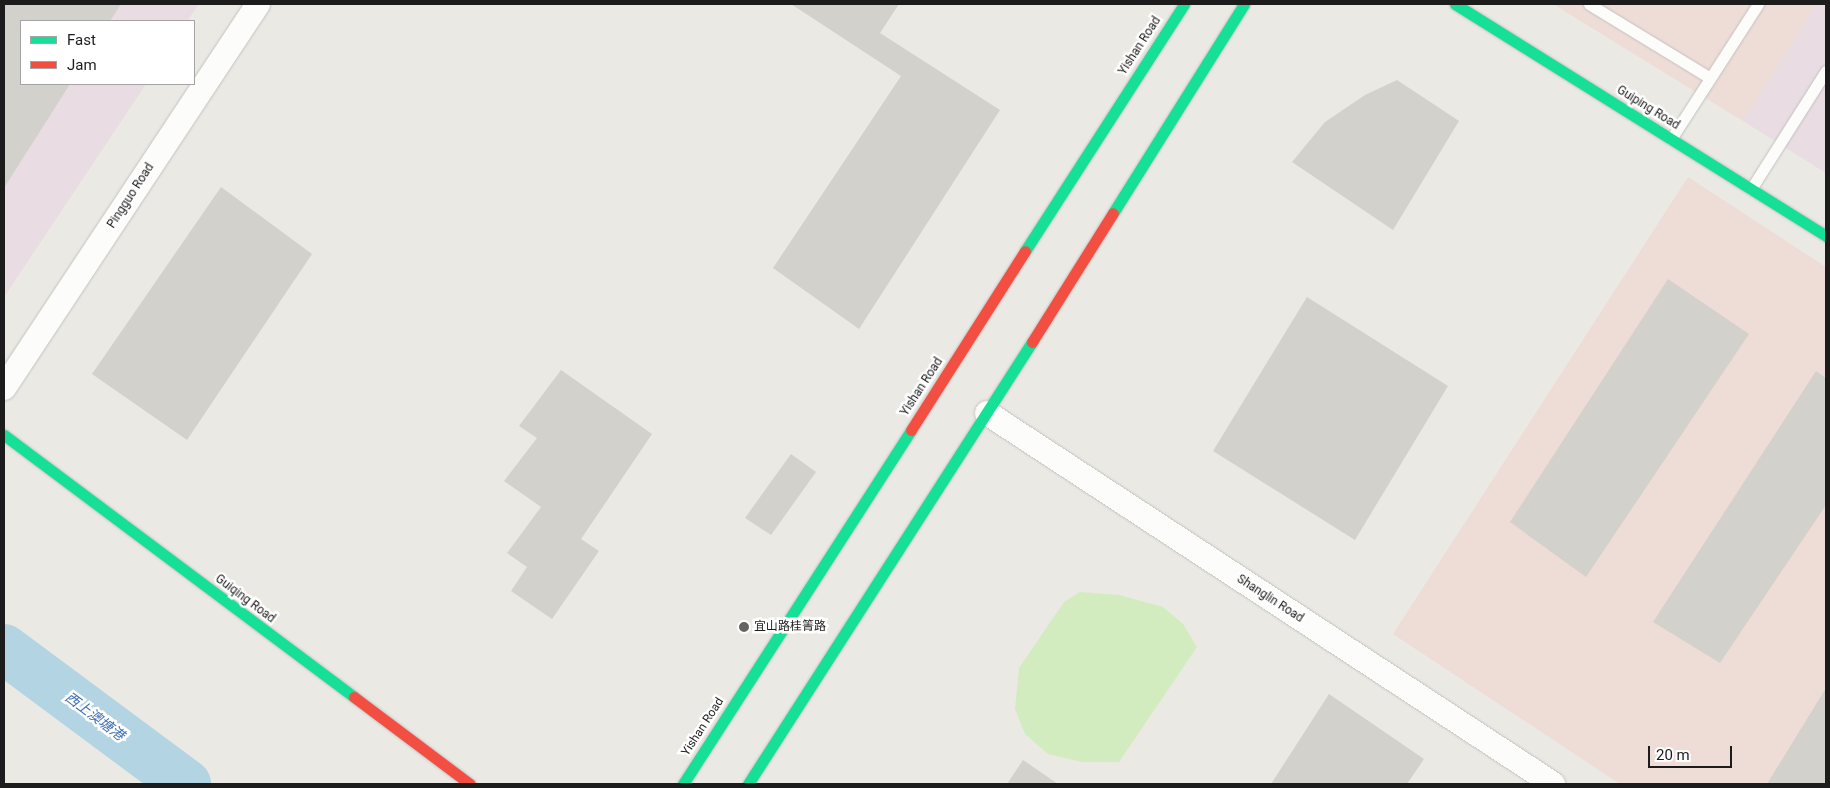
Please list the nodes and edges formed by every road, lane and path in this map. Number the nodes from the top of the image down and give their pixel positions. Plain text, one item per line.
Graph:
1 (258, 4) edge
2 (1184, 4) edge
3 (1244, 4) edge
4 (1456, 4) edge
5 (1589, 4) edge
6 (1758, 4) edge
7 (1826, 72) edge
8 (1710, 78) junction
9 (1671, 139) junction
10 (1751, 189) junction
11 (1826, 236) edge
12 (4, 388) edge
13 (987, 413) junction
14 (4, 435) edge
15 (470, 784) edge
16 (683, 784) edge
17 (748, 784) edge
18 (1553, 784) edge

1 - 12 street, Pingguo Road
2 - 16 main road, Yishan Road
3 - 13 main road
4 - 9 main road, Guiping Road
5 - 8 lane
6 - 8 lane
7 - 10 lane
8 - 9 lane
9 - 10 main road, Guiping Road
10 - 11 main road, Guiping Road
13 - 17 main road
13 - 18 street, Shanglin Road
14 - 15 main road, Guiqing Road

